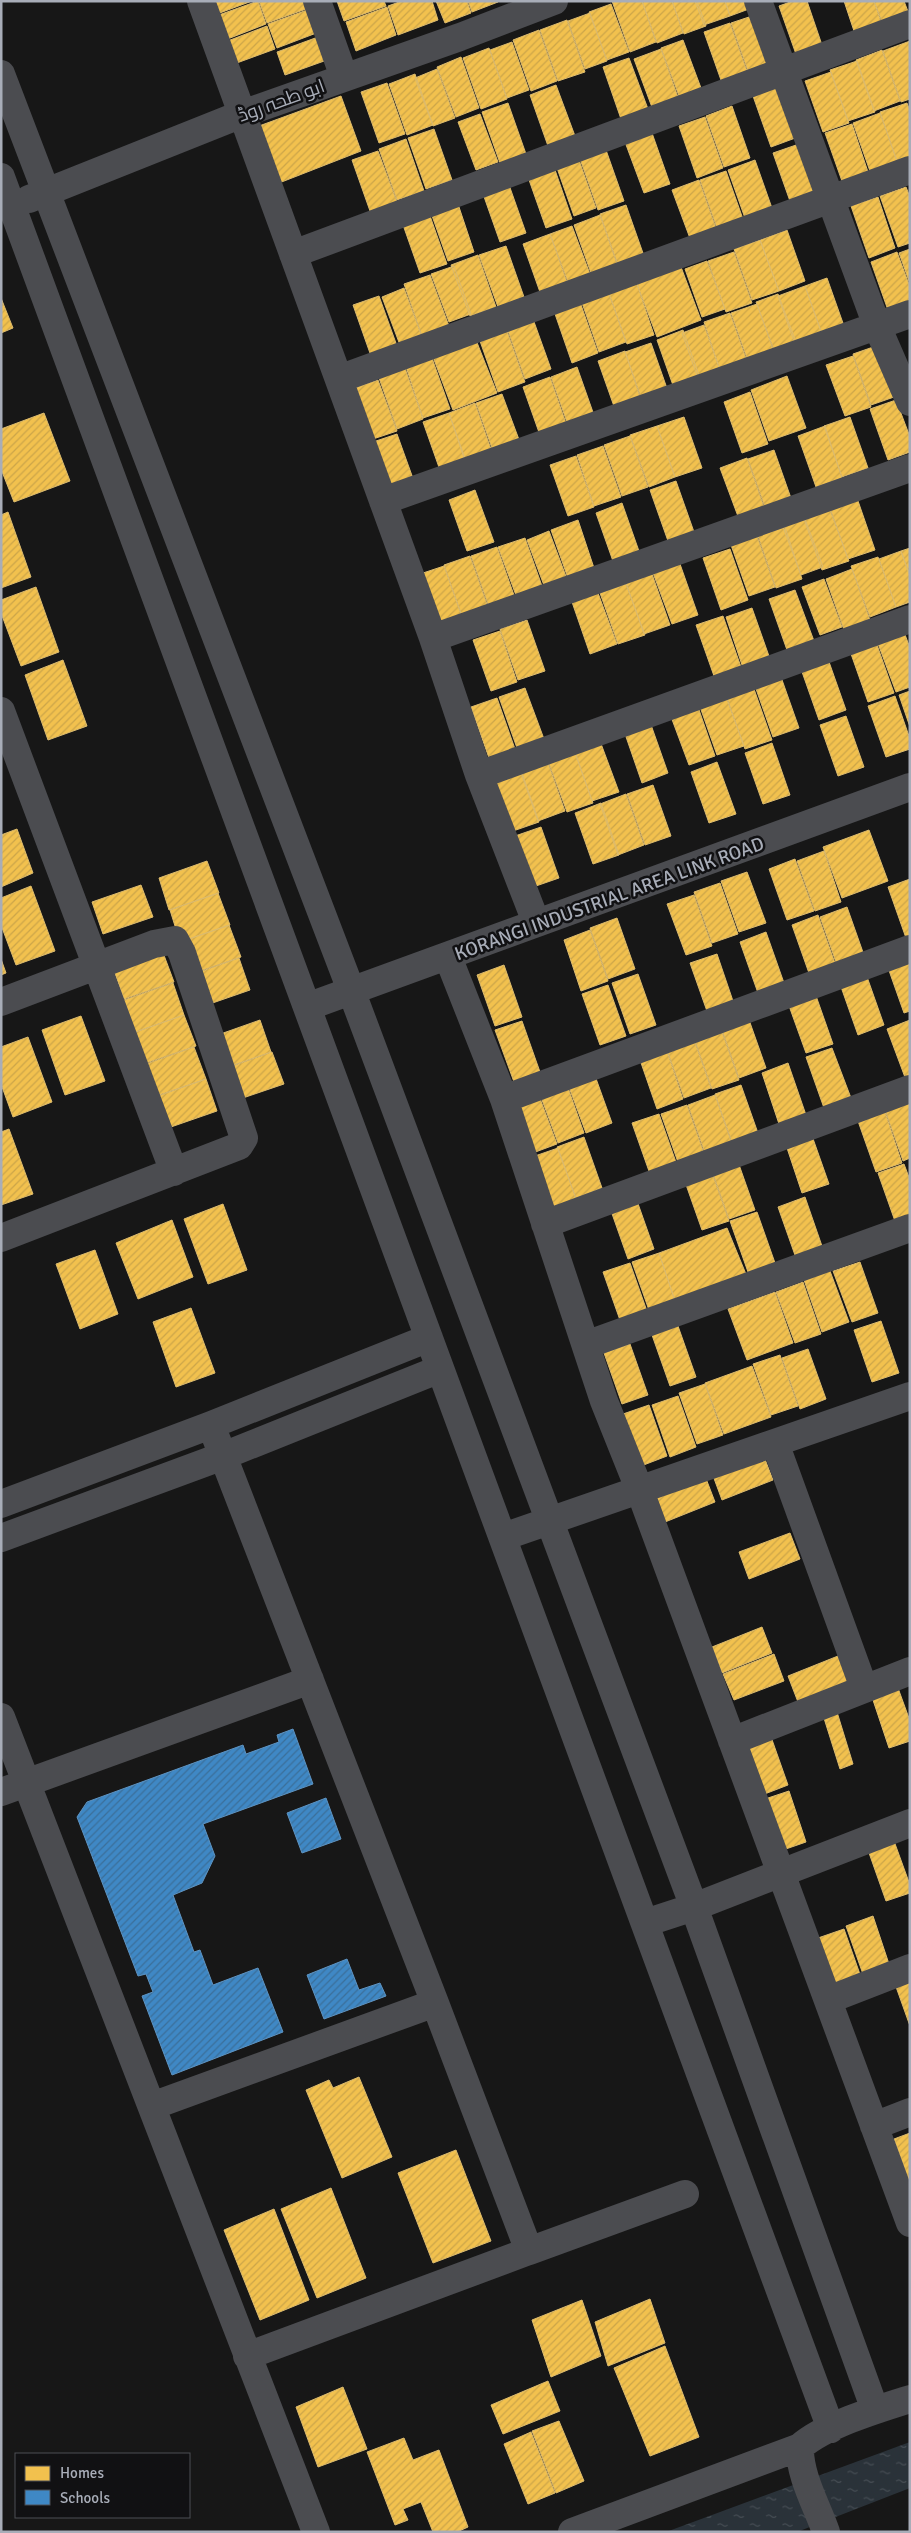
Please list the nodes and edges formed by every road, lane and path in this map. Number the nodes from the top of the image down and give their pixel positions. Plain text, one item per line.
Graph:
1 (201, 1) edge
2 (317, 1) edge
3 (554, 1) edge
4 (758, 1) edge
5 (910, 24) edge
6 (782, 71) junction
7 (1, 74) edge
8 (344, 77) junction
9 (242, 114) junction
10 (910, 170) edge
11 (1, 177) edge
12 (46, 192) junction
13 (829, 199) junction
14 (12, 206) junction
15 (293, 254) junction
16 (910, 314) edge
17 (877, 326) junction
18 (339, 379) junction
19 (910, 402) edge
20 (910, 468) edge
21 (383, 501) junction
22 (910, 619) edge
23 (433, 638) junction
24 (1, 710) edge
25 (12, 772) edge
26 (480, 775) junction
27 (910, 787) edge
28 (536, 922) junction
29 (910, 948) edge
30 (448, 958) junction
31 (96, 966) junction
32 (351, 990) junction
33 (1, 1002) edge
34 (307, 1007) junction
35 (910, 1089) edge
36 (504, 1099) junction
37 (174, 1172) junction
38 (546, 1224) junction
39 (910, 1228) edge
40 (1, 1238) edge
41 (429, 1338) junction
42 (586, 1345) junction
43 (440, 1369) junction
44 (910, 1396) edge
45 (211, 1425) junction
46 (775, 1443) junction
47 (223, 1456) junction
48 (640, 1491) junction
49 (1, 1504) edge
50 (550, 1523) junction
51 (503, 1537) junction
52 (1, 1538) edge
53 (910, 1671) edge
54 (310, 1680) junction
55 (864, 1688) junction
56 (1, 1717) edge
57 (732, 1741) junction
58 (26, 1783) junction
59 (1, 1792) edge
60 (910, 1823) edge
61 (781, 1874) junction
62 (694, 1907) junction
63 (645, 1923) junction
64 (910, 1968) edge
65 (828, 2000) junction
66 (435, 2003) junction
67 (152, 2106) junction
68 (910, 2112) edge
69 (874, 2126) junction
70 (685, 2194) dead end
71 (910, 2223) edge
72 (529, 2251) junction
73 (247, 2356) junction
74 (910, 2399) edge
75 (875, 2410) junction
76 (831, 2429) junction
77 (803, 2460) junction
78 (316, 2532) edge
79 (572, 2532) edge
80 (826, 2532) edge

1 - 9 street
2 - 8 street
3 - 8 street, ابو طحہ روڈ
4 - 6 street
5 - 6 street
6 - 13 street
6 - 15 street
7 - 12 street
8 - 9 street, ابو طحہ روڈ
9 - 12 street, ابو طحہ روڈ
9 - 15 street
10 - 13 street
11 - 14 street
12 - 14 street, ابو طحہ روڈ
12 - 32 street
13 - 17 street
13 - 18 street
14 - 34 street
15 - 18 street
16 - 17 street
17 - 19 street
17 - 21 street
18 - 21 street
20 - 23 street
21 - 23 street
22 - 26 street
23 - 26 street
24 - 25 street
25 - 31 street
26 - 28 street
27 - 28 street, KORANGI INDUSTRIAL AREA LINK ROAD
28 - 30 street, KORANGI INDUSTRIAL AREA LINK ROAD
29 - 36 street
30 - 32 street, KORANGI INDUSTRIAL AREA LINK ROAD
30 - 36 street
31 - 33 street
31 - 37 street
31 - 37 street
32 - 34 street, KORANGI INDUSTRIAL AREA LINK ROAD
32 - 50 street
34 - 41 street
35 - 38 street
36 - 38 street
37 - 40 street
38 - 42 street
39 - 42 street
41 - 43 street
41 - 45 street
42 - 48 street
43 - 47 street
43 - 51 street
44 - 46 street
45 - 47 street
45 - 49 street
46 - 48 street
46 - 55 street
47 - 52 street
47 - 54 street
48 - 50 street
48 - 57 street
50 - 51 street
50 - 62 street
51 - 63 street
53 - 55 street
54 - 58 street
54 - 66 street
55 - 57 street
56 - 58 street
57 - 61 street
58 - 59 street
58 - 67 street
60 - 61 street
61 - 62 street
61 - 65 street
62 - 63 street
62 - 75 street
63 - 76 street
64 - 65 street
65 - 69 street
66 - 67 street
66 - 72 street
67 - 73 street
68 - 69 street
69 - 71 street
70 - 72 street
72 - 73 street
73 - 78 street
74 - 75 street
75 - 76 street
76 - 77 street
77 - 79 street
77 - 80 street

